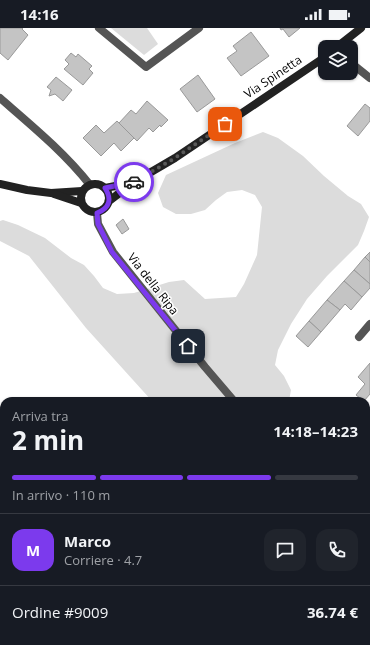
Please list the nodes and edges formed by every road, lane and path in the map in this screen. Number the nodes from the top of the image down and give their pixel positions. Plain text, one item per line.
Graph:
1 (99, 28) edge
2 (199, 28) edge
3 (362, 28) edge
4 (346, 40) edge
5 (318, 62) edge
6 (358, 69) edge
7 (370, 78) edge
8 (0, 98) edge
9 (134, 182) junction
10 (0, 184) edge
11 (90, 185) junction
12 (105, 188) junction
13 (82, 191) junction
14 (51, 193) junction
15 (109, 201) junction
16 (81, 203) junction
17 (97, 213) junction
18 (370, 324) edge
19 (359, 337) dead end
20 (231, 397) edge

1 - 2 street
3 - 4 main road
5 - 9 main road, Via Spinetta
6 - 7 street
8 - 11 street
9 - 12 main road, Via Spinetta
9 - 15 main road, Via Spinetta
10 - 14 main road
11 - 12 main road
11 - 13 main road
12 - 15 main road
13 - 14 main road
13 - 16 main road
14 - 16 main road
15 - 17 main road
16 - 17 main road
17 - 20 street, Via della Ripa
18 - 19 street

